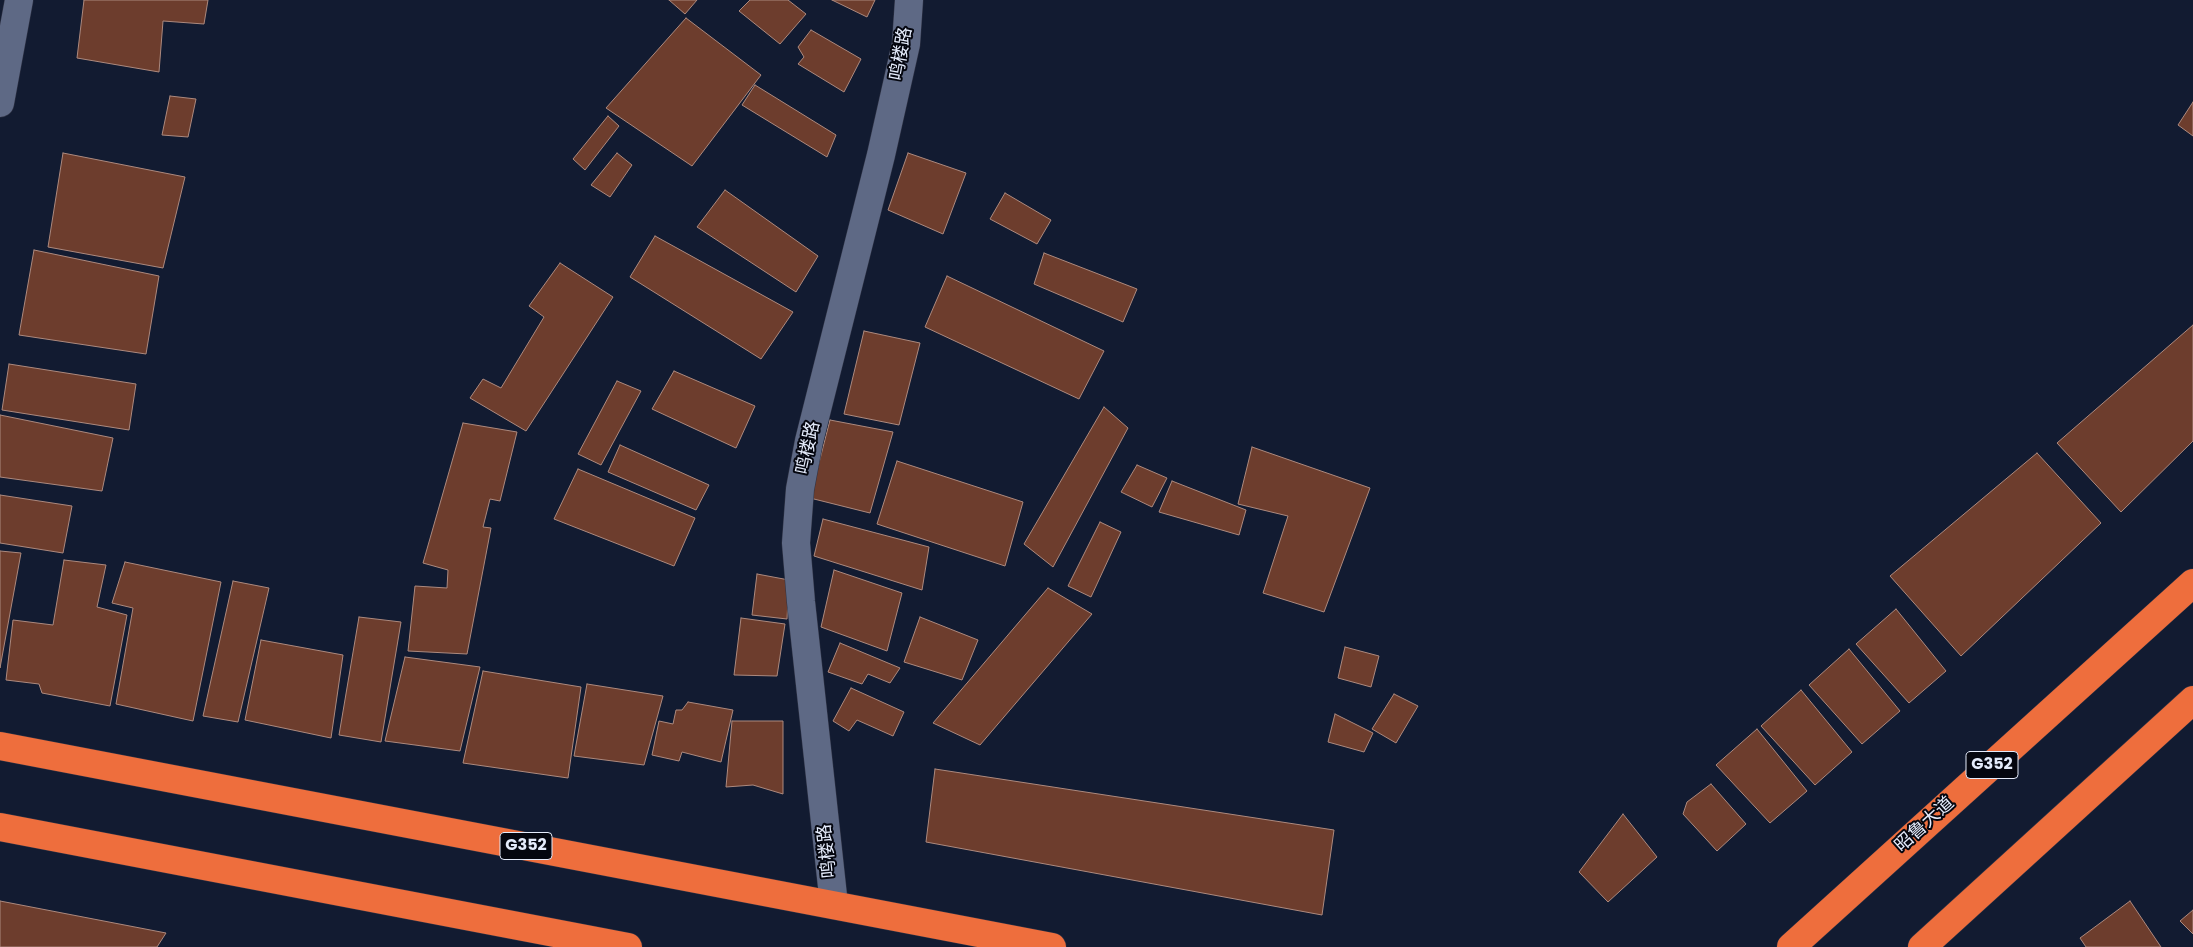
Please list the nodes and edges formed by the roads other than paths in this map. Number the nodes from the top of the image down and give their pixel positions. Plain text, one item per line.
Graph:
1 (19, 0) edge
2 (910, 0) edge
3 (0, 103) edge
4 (2193, 583) edge
5 (2193, 700) edge
6 (0, 746) edge
7 (0, 827) edge
8 (834, 905) junction
9 (628, 947) edge
10 (1052, 947) edge
11 (1791, 947) edge
12 (1922, 947) edge

1 - 3 street
2 - 8 street, 鸣楼路
4 - 11 highway, 昭鲁大道 / G352
5 - 12 highway
6 - 8 highway, G352
7 - 9 highway
8 - 10 highway, G352

